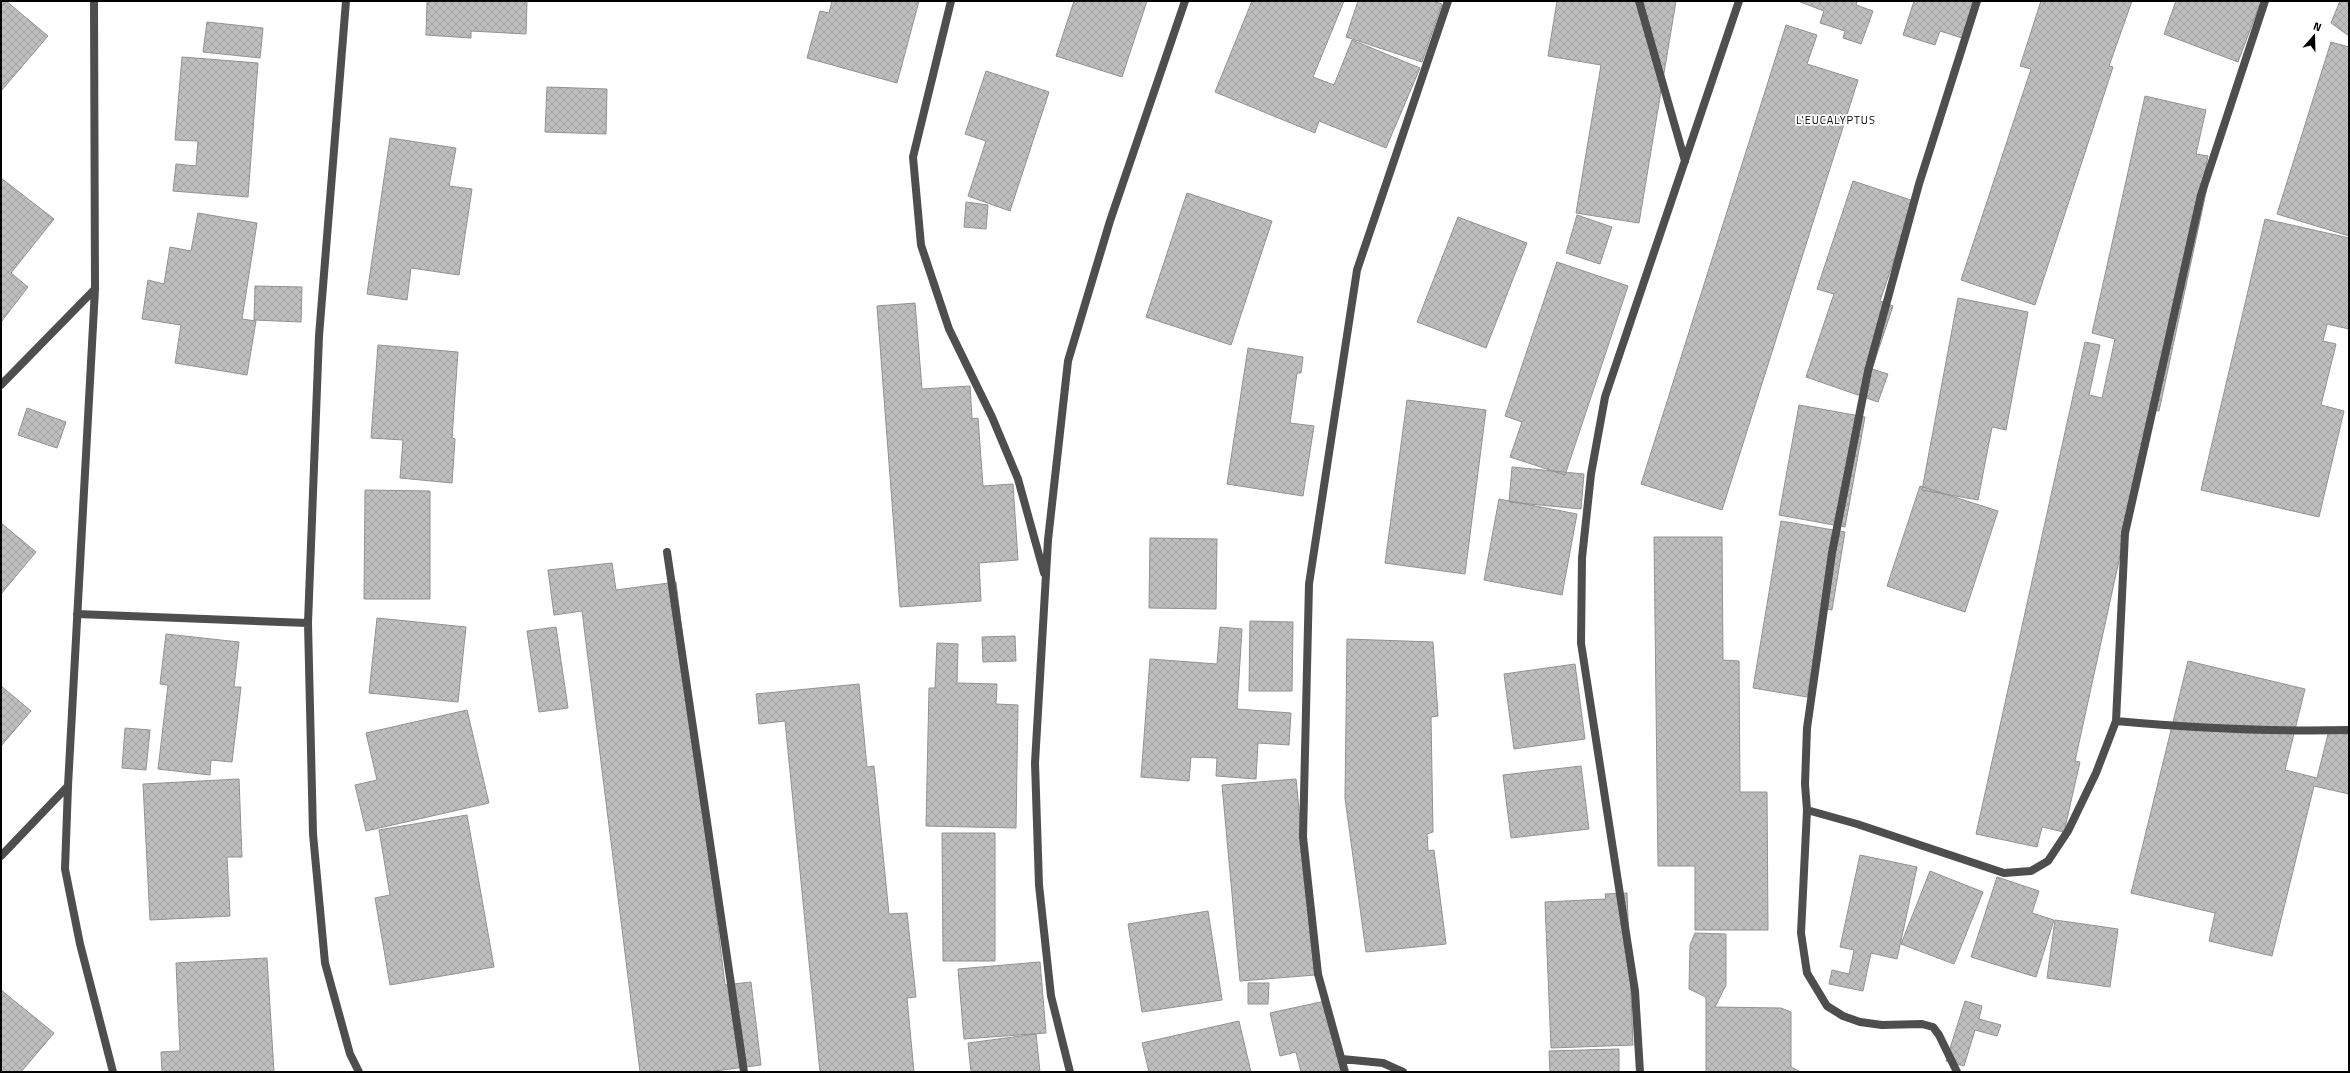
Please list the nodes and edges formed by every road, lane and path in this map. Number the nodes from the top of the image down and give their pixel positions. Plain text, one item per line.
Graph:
1 (94, 1) edge
2 (346, 1) edge
3 (951, 1) edge
4 (1185, 1) edge
5 (1448, 1) edge
6 (1639, 1) edge
7 (1739, 1) edge
8 (1977, 1) edge
9 (2265, 1) edge
10 (1685, 161) junction
11 (95, 289) junction
12 (1, 385) edge
13 (668, 552) dead end
14 (1046, 579) junction
15 (77, 614) junction
16 (308, 623) junction
17 (2116, 721) junction
18 (2349, 730) edge
19 (68, 786) junction
20 (1807, 810) junction
21 (1, 856) edge
22 (1342, 1059) junction
23 (113, 1072) edge
24 (359, 1072) edge
25 (744, 1072) edge
26 (1070, 1072) edge
27 (1345, 1072) edge
28 (1403, 1072) edge
29 (1640, 1072) edge
30 (1957, 1072) edge

1 - 11 street
2 - 16 street
3 - 14 street
4 - 14 street
5 - 22 street
6 - 10 street
7 - 10 street
8 - 20 street
9 - 17 street
10 - 29 street
11 - 12 street
11 - 15 street
13 - 25 street
14 - 26 street
15 - 16 street
15 - 19 street
16 - 24 street
17 - 18 street
17 - 20 street
19 - 21 street
19 - 23 street
20 - 30 street
22 - 27 street
22 - 28 street

